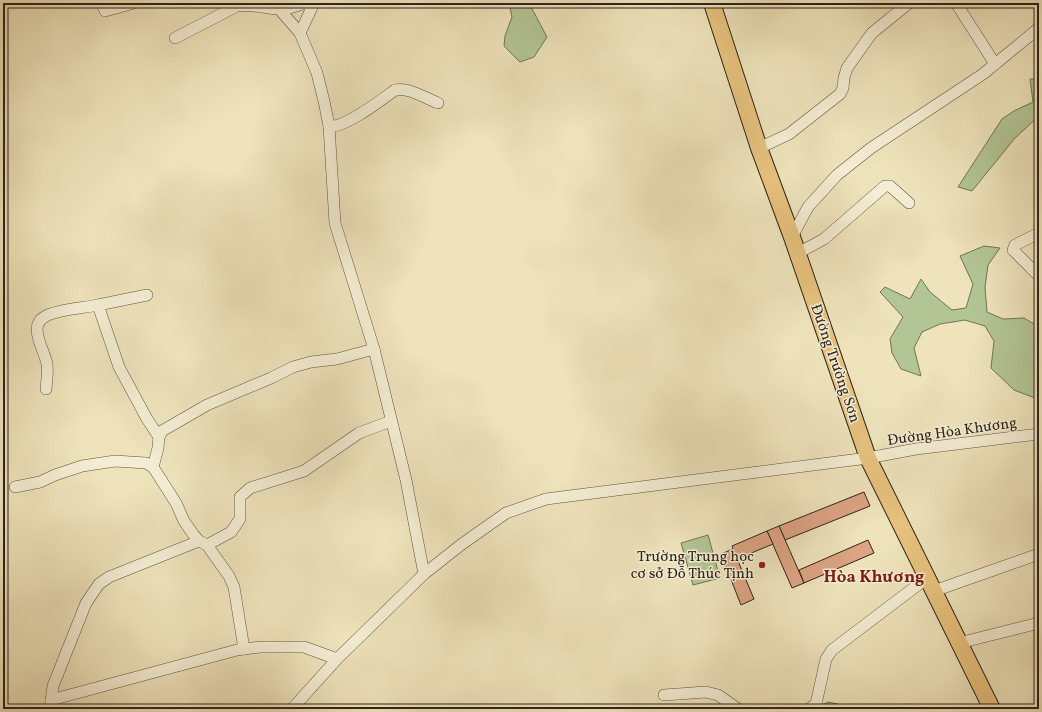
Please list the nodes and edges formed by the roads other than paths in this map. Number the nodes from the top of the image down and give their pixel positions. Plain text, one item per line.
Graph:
1 (102, 3) edge
2 (134, 3) edge
3 (307, 3) edge
4 (314, 3) edge
5 (712, 3) edge
6 (909, 3) edge
7 (956, 3) edge
8 (230, 6) edge
9 (280, 10) junction
10 (1039, 28) edge
11 (300, 33) junction
12 (176, 38) dead end
13 (995, 64) junction
14 (438, 103) dead end
15 (329, 126) junction
16 (759, 148) junction
17 (909, 203) dead end
18 (1039, 233) edge
19 (792, 237) junction
20 (798, 253) junction
21 (1039, 276) edge
22 (147, 295) dead end
23 (98, 305) junction
24 (374, 349) junction
25 (46, 389) dead end
26 (392, 420) junction
27 (1039, 434) edge
28 (159, 437) junction
29 (868, 458) junction
30 (153, 466) junction
31 (15, 487) dead end
32 (203, 543) junction
33 (1039, 554) edge
34 (424, 574) junction
35 (931, 585) junction
36 (1039, 623) edge
37 (960, 643) junction
38 (244, 649) junction
39 (337, 659) junction
40 (664, 695) dead end
41 (51, 704) edge
42 (292, 709) edge
43 (738, 709) edge
44 (809, 709) edge
45 (992, 709) edge

1 - 2 street
3 - 9 street
4 - 11 street
5 - 16 highway, Đường Trường Sơn
6 - 16 street
7 - 13 street
8 - 9 street
8 - 12 street
9 - 11 street
10 - 13 street
11 - 15 street
13 - 19 street
14 - 15 street
15 - 24 street
16 - 19 highway, Đường Trường Sơn
17 - 20 street
18 - 21 street
19 - 20 highway, Đường Trường Sơn
20 - 29 highway, Đường Trường Sơn
22 - 23 street
23 - 25 street
23 - 28 street
24 - 26 street
24 - 28 street
26 - 32 street
26 - 34 street
27 - 29 street, Đường Hòa Khương
28 - 30 street
29 - 34 street, Đường Hòa Khương
29 - 35 highway, Đường Trường Sơn
30 - 31 street
30 - 32 street
32 - 38 street
32 - 41 street
33 - 35 street
34 - 39 street, Đường Hòa Khương
35 - 37 highway, Đường Trường Sơn
35 - 44 street
36 - 37 street
37 - 45 highway, Đường Trường Sơn
38 - 39 street
38 - 41 street
39 - 42 street, Đường Hòa Khương
40 - 43 street

